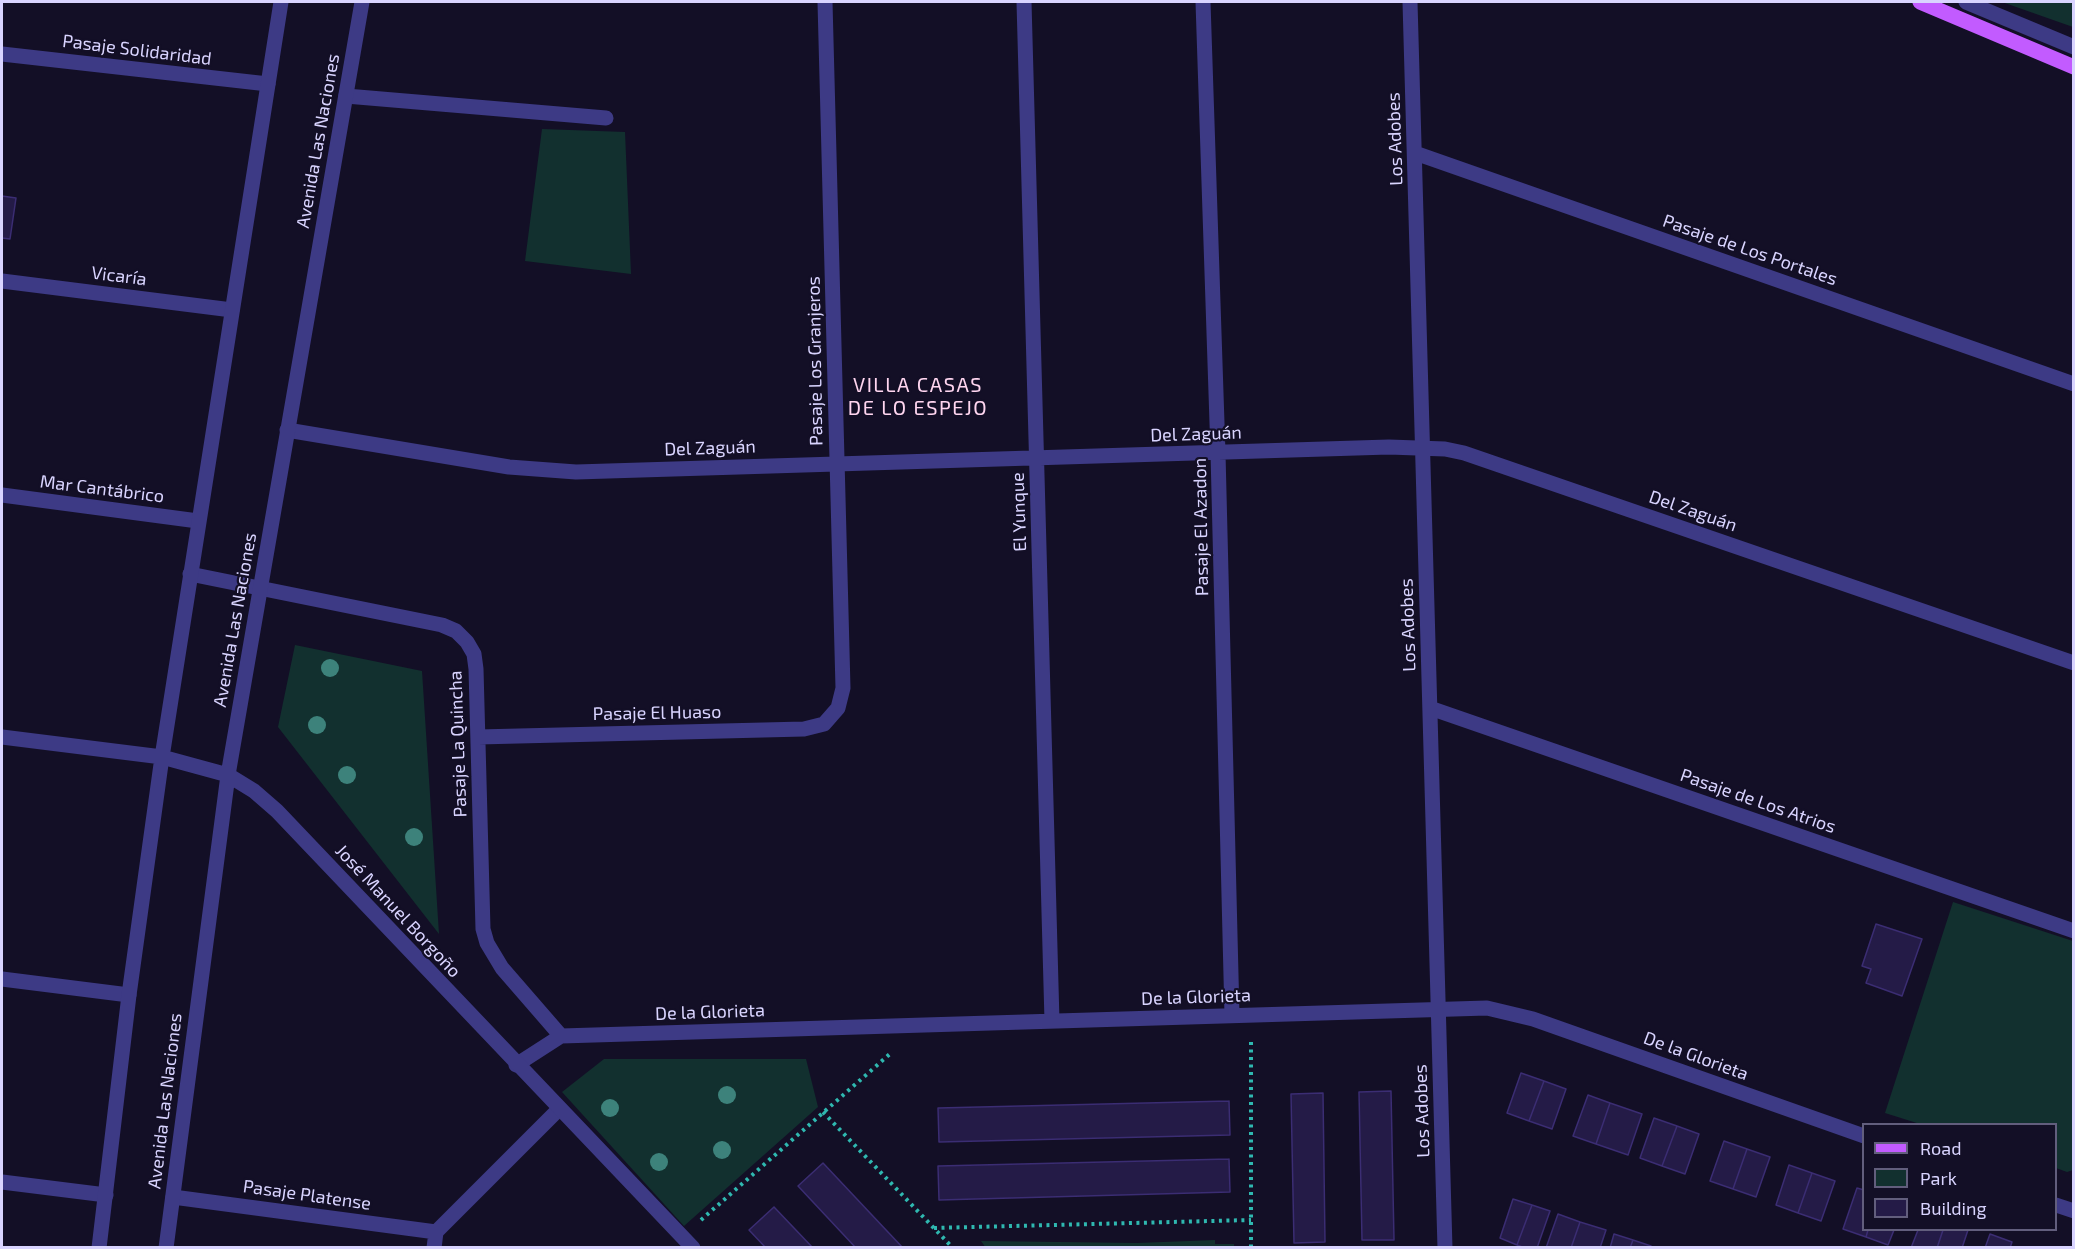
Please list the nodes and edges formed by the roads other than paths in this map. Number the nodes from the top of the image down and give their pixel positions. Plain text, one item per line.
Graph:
1 (281, 2) edge
2 (362, 2) edge
3 (825, 2) edge
4 (1024, 2) edge
5 (1203, 2) edge
6 (1410, 2) edge
7 (1920, 2) edge
8 (1966, 2) edge
9 (2073, 47) edge
10 (2, 54) edge
11 (2073, 67) edge
12 (268, 84) junction
13 (346, 96) junction
14 (606, 118) dead end
15 (1414, 153) junction
16 (2, 280) edge
17 (232, 310) junction
18 (2073, 384) edge
19 (287, 430) junction
20 (1423, 447) junction
21 (1218, 453) junction
22 (1037, 458) junction
23 (837, 464) junction
24 (2, 495) edge
25 (198, 521) junction
26 (190, 574) junction
27 (260, 589) junction
28 (2073, 663) edge
29 (1430, 708) junction
30 (832, 717) joint
31 (2, 737) edge
32 (478, 737) junction
33 (162, 757) junction
34 (228, 775) junction
35 (2073, 931) edge
36 (2, 979) edge
37 (129, 995) junction
38 (1438, 1009) junction
39 (1232, 1015) junction
40 (1052, 1021) junction
41 (561, 1036) junction
42 (516, 1065) junction
43 (559, 1109) junction
44 (1862, 1136) edge
45 (2, 1182) edge
46 (106, 1195) junction
47 (173, 1197) junction
48 (2057, 1206) edge
49 (2073, 1211) edge
50 (435, 1240) edge
51 (688, 1242) edge
52 (99, 1248) edge
53 (166, 1248) edge
54 (1445, 1248) edge

1 - 12 street
2 - 13 street, Avenida Las Naciones
3 - 23 street, Pasaje Los Granjeros
4 - 22 street, El Yunque
5 - 21 street, Pasaje El Azadon
6 - 15 street, Los Adobes
7 - 11 main road
8 - 9 street
10 - 12 street, Pasaje Solidaridad
12 - 17 street
13 - 14 street
13 - 19 street, Avenida Las Naciones
15 - 18 street, Pasaje de Los Portales
15 - 20 street, Los Adobes
16 - 17 street, Vicaría
17 - 25 street
19 - 23 street, Del Zaguán
19 - 27 street, Avenida Las Naciones
20 - 21 street, Del Zaguán
20 - 28 street, Del Zaguán
20 - 29 street, Los Adobes
21 - 22 street, Del Zaguán
21 - 39 street, Pasaje El Azadon
22 - 23 street, Del Zaguán
22 - 40 street, El Yunque
23 - 30 street, Pasaje Los Granjeros
24 - 25 street, Mar Cantábrico
25 - 26 street
26 - 27 street, Pasaje La Quincha
26 - 33 street
27 - 32 street, Pasaje La Quincha
27 - 34 street, Avenida Las Naciones
29 - 35 street, Pasaje de Los Atrios
29 - 38 street, Los Adobes
30 - 32 street, Pasaje El Huaso
31 - 33 street, José Manuel Borgoño
32 - 41 street, Pasaje La Quincha
33 - 34 street, José Manuel Borgoño
33 - 37 street
34 - 42 street, José Manuel Borgoño
34 - 47 street, Avenida Las Naciones
36 - 37 street
37 - 46 street
38 - 39 street, De la Glorieta
38 - 44 street, De la Glorieta
38 - 54 street, Los Adobes
39 - 40 street, De la Glorieta
40 - 41 street, De la Glorieta
41 - 42 street
42 - 43 street, José Manuel Borgoño
43 - 50 street
43 - 51 street, José Manuel Borgoño
45 - 46 street
46 - 52 street
47 - 50 street, Pasaje Platense
47 - 53 street, Avenida Las Naciones
48 - 49 street

